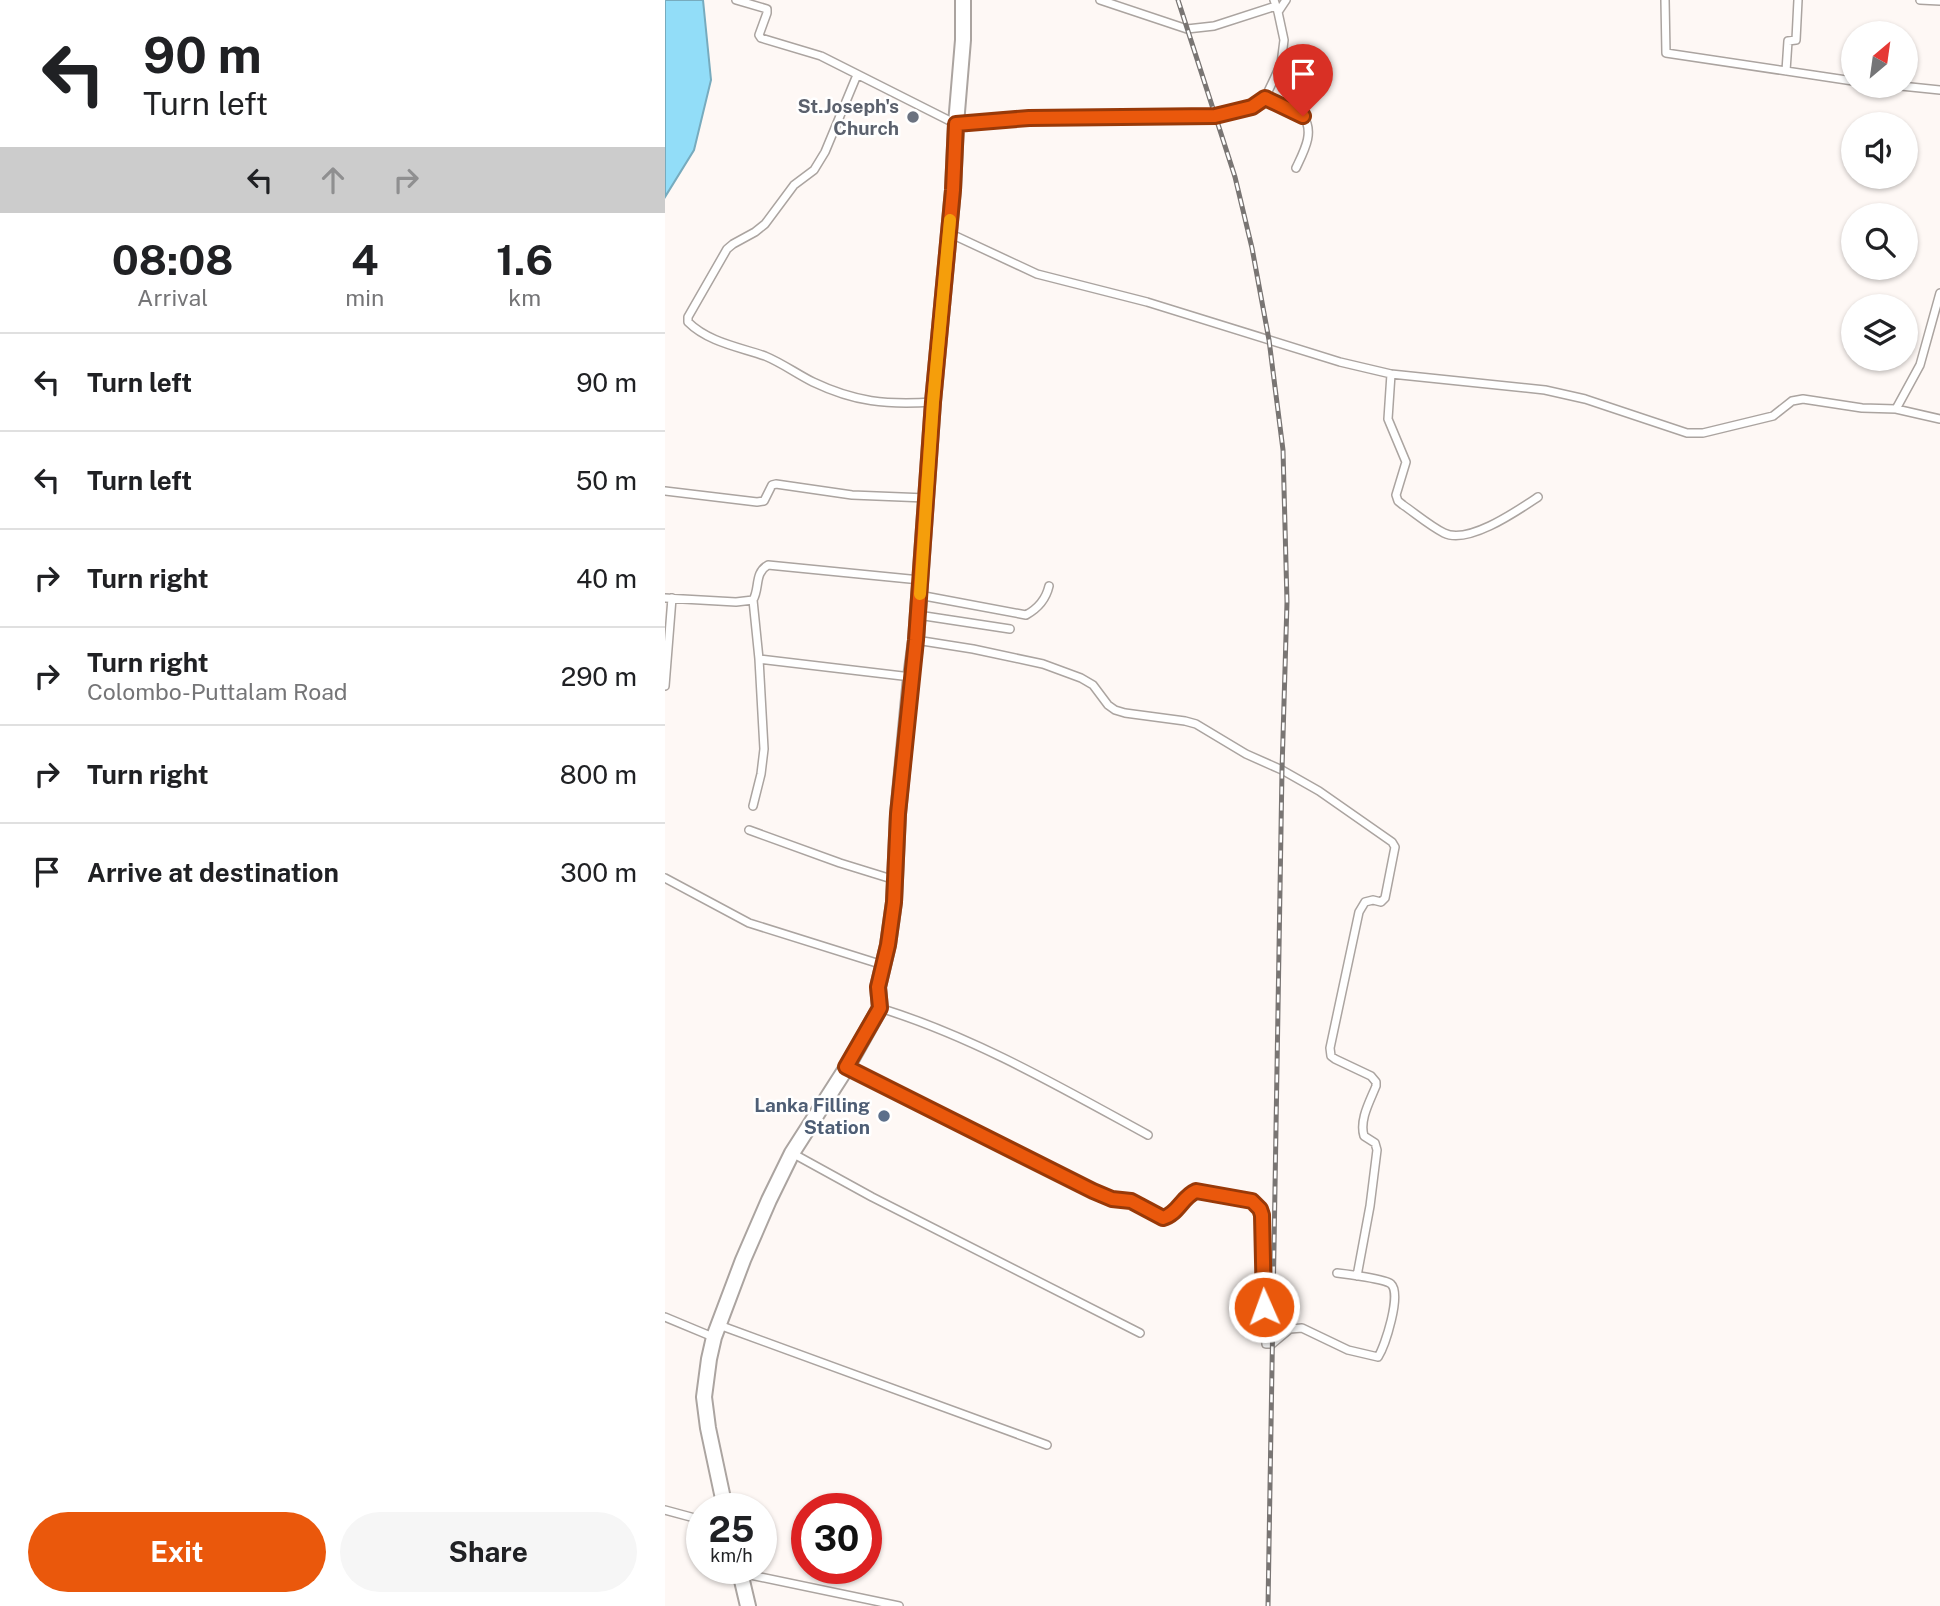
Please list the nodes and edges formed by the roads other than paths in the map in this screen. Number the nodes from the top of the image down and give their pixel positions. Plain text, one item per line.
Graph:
1 (736, 0) edge
2 (963, 0) edge
3 (1100, 0) edge
4 (1286, 0) edge
5 (1665, 0) edge
6 (1798, 0) edge
7 (1920, 0) edge
8 (1940, 1) edge
9 (1276, 6) edge
10 (1786, 71) junction
11 (857, 75) junction
12 (1841, 79) edge
13 (1918, 88) edge
14 (1940, 90) edge
15 (1265, 98) junction
16 (956, 124) junction
17 (1296, 168) dead end
18 (949, 233) junction
19 (1940, 293) edge
20 (1391, 374) junction
21 (933, 402) junction
22 (1896, 410) junction
23 (1940, 419) edge
24 (665, 491) edge
25 (1538, 497) dead end
26 (926, 498) junction
27 (920, 580) junction
28 (1049, 586) dead end
29 (919, 595) junction
30 (669, 598) edge
31 (753, 600) junction
32 (918, 615) junction
33 (1010, 629) dead end
34 (916, 640) junction
35 (759, 659) junction
36 (911, 677) junction
37 (665, 687) edge
38 (753, 806) dead end
39 (749, 830) dead end
40 (665, 878) edge
41 (895, 880) junction
42 (884, 965) junction
43 (880, 1008) junction
44 (846, 1067) junction
45 (1148, 1135) dead end
46 (792, 1153) junction
47 (1337, 1273) dead end
48 (1357, 1276) junction
49 (665, 1317) edge
50 (716, 1331) junction
51 (1140, 1333) dead end
52 (1047, 1445) dead end
53 (722, 1493) edge
54 (665, 1510) edge
55 (686, 1516) edge
56 (777, 1579) edge
57 (742, 1584) edge
58 (748, 1606) edge
59 (899, 1606) edge

1 - 11 street
2 - 16 highway
3 - 9 street
4 - 9 street
5 - 10 street
6 - 10 street
7 - 8 street
9 - 15 street
10 - 12 street
11 - 16 street
11 - 21 street
13 - 14 street
15 - 16 street
15 - 17 street
16 - 18 highway
18 - 20 street
18 - 21 highway
19 - 22 street
20 - 22 street
20 - 25 street
21 - 26 highway
22 - 23 street
24 - 26 street
26 - 27 highway
27 - 29 highway
27 - 31 street
28 - 29 street
29 - 32 highway
30 - 31 street
30 - 37 street
31 - 35 street
32 - 33 street
32 - 34 highway
34 - 36 highway
34 - 48 street
35 - 36 street
35 - 38 street
36 - 41 highway
39 - 41 street
40 - 42 street
41 - 42 highway
42 - 43 highway
43 - 44 highway
43 - 45 street
44 - 46 highway
44 - 48 street
46 - 50 highway
46 - 51 street
47 - 48 street
49 - 50 street
50 - 52 street
50 - 53 highway
54 - 55 street
56 - 59 street
57 - 58 highway

